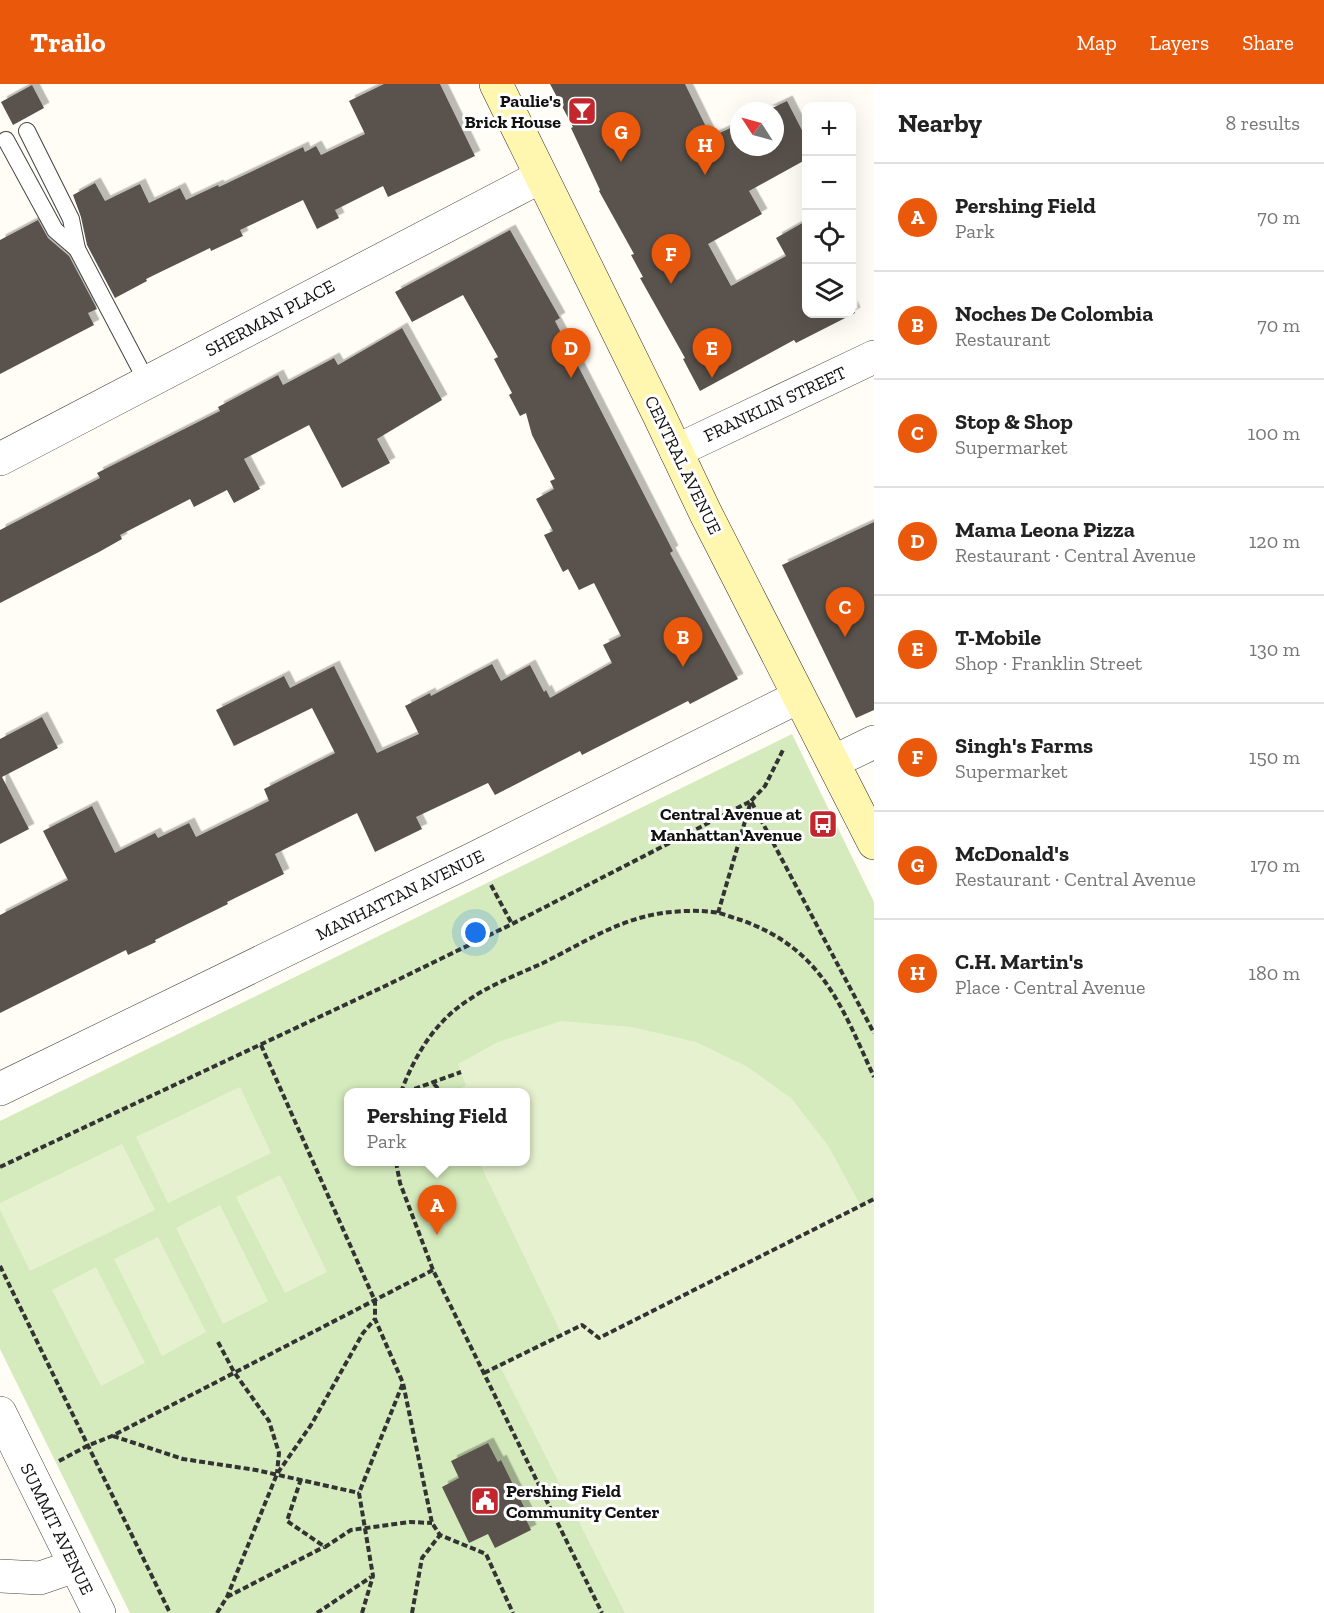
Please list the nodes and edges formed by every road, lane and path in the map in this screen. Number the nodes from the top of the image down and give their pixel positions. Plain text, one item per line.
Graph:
1 (496, 84) edge
2 (27, 131) dead end
3 (6, 140) dead end
4 (540, 177) junction
5 (77, 249) junction
6 (874, 357) edge
7 (147, 382) junction
8 (676, 451) junction
9 (0, 459) edge
10 (798, 698) junction
11 (874, 742) edge
12 (783, 750) dead end
13 (833, 762) junction
14 (751, 801) junction
15 (874, 843) edge
16 (490, 884) dead end
17 (718, 913) junction
18 (512, 924) junction
19 (874, 1033) edge
20 (261, 1045) junction
21 (461, 1072) dead end
22 (874, 1077) edge
23 (434, 1084) junction
24 (402, 1088) edge
25 (420, 1088) edge
26 (438, 1088) edge
27 (0, 1089) edge
28 (397, 1166) edge
29 (0, 1167) edge
30 (874, 1199) edge
31 (0, 1266) edge
32 (433, 1269) junction
33 (375, 1301) junction
34 (375, 1319) junction
35 (218, 1342) dead end
36 (234, 1372) junction
37 (484, 1373) junction
38 (403, 1383) junction
39 (0, 1413) edge
40 (112, 1436) junction
41 (87, 1446) junction
42 (59, 1461) dead end
43 (277, 1474) junction
44 (301, 1479) junction
45 (359, 1493) junction
46 (432, 1523) junction
47 (365, 1529) junction
48 (440, 1535) junction
49 (325, 1547) junction
50 (75, 1566) junction
51 (0, 1576) edge
52 (373, 1576) junction
53 (226, 1598) junction
54 (99, 1613) edge
55 (170, 1613) edge
56 (217, 1613) edge
57 (317, 1613) edge
58 (362, 1613) edge
59 (412, 1613) edge
60 (513, 1613) edge
61 (602, 1613) edge

1 - 4 main road, CENTRAL AVENUE
2 - 5 lane
3 - 5 lane
4 - 7 street, SHERMAN PLACE
4 - 8 main road, CENTRAL AVENUE
5 - 7 lane
6 - 8 street, FRANKLIN STREET
7 - 9 street, SHERMAN PLACE
8 - 10 main road, CENTRAL AVENUE
10 - 13 main road, CENTRAL AVENUE
10 - 27 street, MANHATTAN AVENUE
11 - 13 street
12 - 14 path
13 - 15 main road, CENTRAL AVENUE
14 - 17 path
14 - 18 path
14 - 19 path
16 - 18 path
17 - 22 path
17 - 24 path
18 - 20 path
20 - 29 path
20 - 33 path
21 - 23 path
23 - 25 path
23 - 26 path
28 - 32 path
30 - 37 path
31 - 41 path
32 - 33 path
32 - 37 path
33 - 34 path
33 - 36 path
34 - 38 path
34 - 43 path
35 - 36 path
36 - 40 path
36 - 43 path
37 - 61 path
38 - 45 path
38 - 46 path
39 - 50 street, SUMMIT AVENUE
40 - 41 path
40 - 43 path
41 - 42 path
41 - 55 path
43 - 44 path
43 - 53 path
44 - 45 path
44 - 49 path
45 - 47 path
46 - 47 path
46 - 48 path
47 - 49 path
47 - 52 path
48 - 59 path
48 - 60 path
49 - 53 path
50 - 51 street
50 - 54 street, SUMMIT AVENUE
52 - 57 path
52 - 58 path
53 - 56 path

